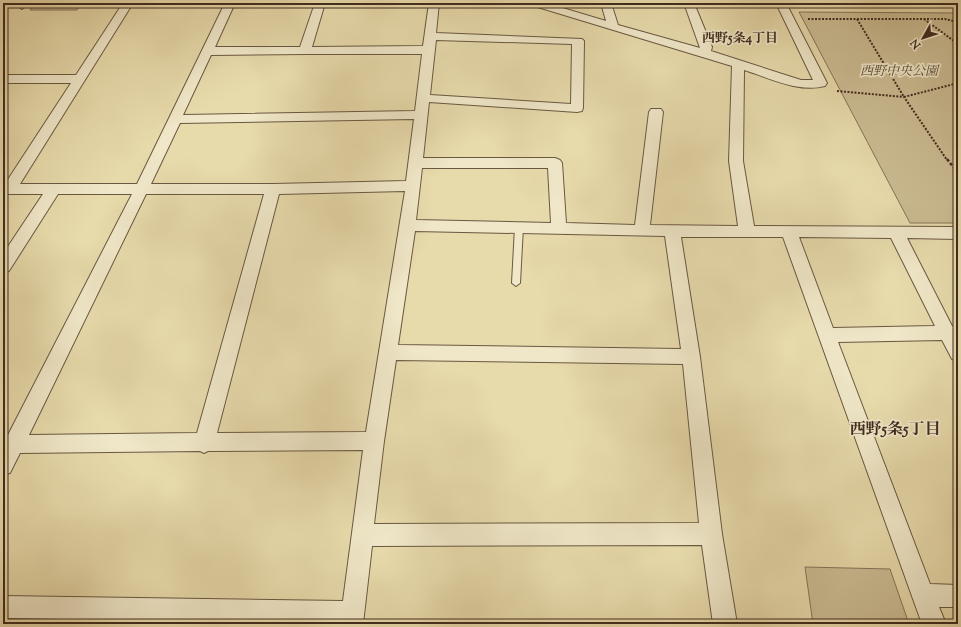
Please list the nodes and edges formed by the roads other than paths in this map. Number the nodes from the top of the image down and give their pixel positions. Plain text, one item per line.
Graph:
1 (128, 3) edge
2 (230, 3) edge
3 (320, 3) edge
4 (434, 3) edge
5 (535, 3) edge
6 (606, 3) edge
7 (689, 3) edge
8 (781, 3) edge
9 (613, 27) junction
10 (430, 36) junction
11 (428, 50) junction
12 (206, 51) junction
13 (305, 51) junction
14 (705, 53) junction
15 (738, 63) junction
16 (3, 79) edge
17 (79, 79) junction
18 (423, 98) junction
19 (656, 112) dead end
20 (421, 115) junction
21 (174, 119) junction
22 (415, 162) junction
23 (413, 186) junction
24 (142, 188) junction
25 (273, 188) junction
26 (6, 189) edge
27 (53, 190) junction
28 (408, 225) junction
29 (519, 227) junction
30 (560, 228) junction
31 (642, 231) junction
32 (672, 231) junction
33 (747, 232) junction
34 (789, 232) junction
35 (896, 232) junction
36 (958, 233) edge
37 (3, 267) edge
38 (516, 283) dead end
39 (952, 333) edge
40 (827, 335) junction
41 (390, 352) junction
42 (958, 354) edge
43 (691, 356) junction
44 (374, 441) junction
45 (8, 444) edge
46 (204, 444) junction
47 (3, 466) edge
48 (711, 534) junction
49 (362, 535) junction
50 (923, 595) junction
51 (958, 596) edge
52 (3, 607) edge
53 (352, 618) edge
54 (725, 624) edge
55 (934, 624) edge

1 - 17 street
2 - 12 street
3 - 13 street
4 - 10 street
5 - 9 street
6 - 9 street
7 - 14 street
8 - 15 street
9 - 14 street
10 - 11 street
10 - 18 street
11 - 13 street
11 - 18 street
12 - 13 street
12 - 21 street
14 - 15 street
15 - 33 street
16 - 17 street
17 - 26 street
18 - 20 street
19 - 31 street
20 - 21 street
20 - 22 street
21 - 24 street
22 - 23 street
22 - 30 street
23 - 25 street
23 - 28 street
24 - 25 street
24 - 27 street
24 - 45 street
25 - 46 street
26 - 27 street
27 - 37 street
28 - 29 street
28 - 41 street
29 - 30 street
29 - 38 lane
30 - 31 street
31 - 32 street
32 - 33 street
32 - 43 street
33 - 34 street
34 - 35 street
34 - 40 street
35 - 36 street
35 - 39 street
39 - 40 street
39 - 42 street
40 - 50 street
41 - 43 street
41 - 44 street
43 - 48 street
44 - 46 street
44 - 49 street
45 - 46 street
45 - 47 street
48 - 49 street
48 - 54 street
49 - 53 street
50 - 51 street
50 - 55 street
52 - 53 street

